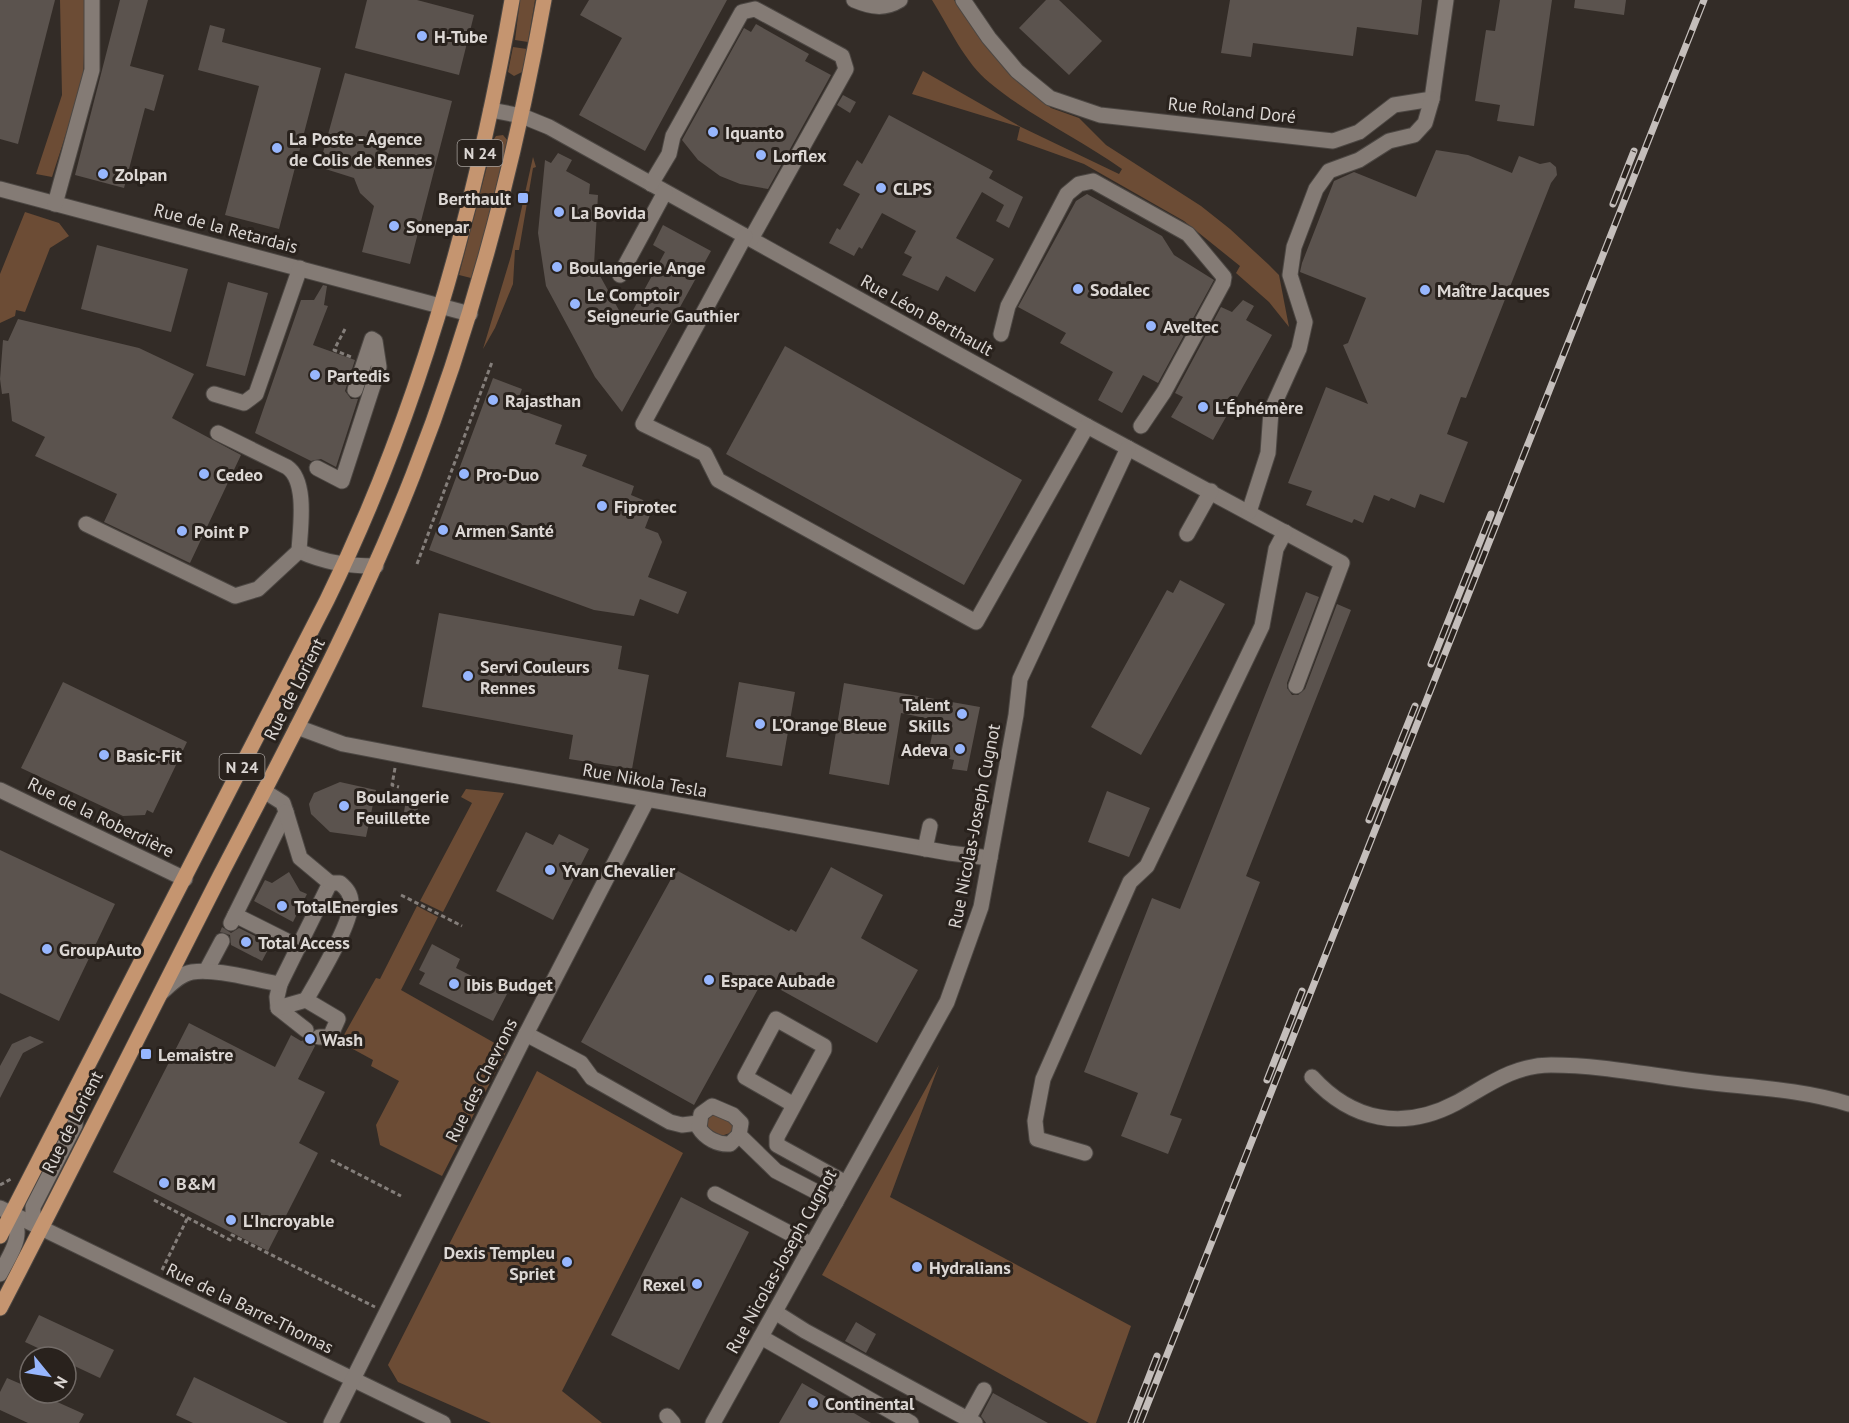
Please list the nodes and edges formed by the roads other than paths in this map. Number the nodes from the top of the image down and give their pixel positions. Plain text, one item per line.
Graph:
1 (92, 0) edge
2 (512, 0) edge
3 (544, 0) edge
4 (854, 0) edge
5 (900, 0) edge
6 (963, 0) edge
7 (1446, 0) edge
8 (1432, 99) junction
9 (491, 110) junction
10 (522, 116) junction
11 (651, 184) junction
12 (0, 189) edge
13 (665, 192) junction
14 (55, 204) junction
15 (748, 238) junction
16 (300, 268) junction
17 (620, 274) dead end
18 (442, 305) junction
19 (470, 314) junction
20 (1001, 334) dead end
21 (355, 390) dead end
22 (214, 394) dead end
23 (1087, 426) junction
24 (1141, 426) dead end
25 (218, 433) dead end
26 (1128, 448) junction
27 (317, 468) dead end
28 (1210, 491) junction
29 (1249, 512) junction
30 (87, 524) dead end
31 (1286, 532) junction
32 (1187, 534) dead end
33 (299, 551) junction
34 (344, 566) junction
35 (376, 566) junction
36 (1296, 686) dead end
37 (297, 727) junction
38 (0, 790) edge
39 (264, 790) junction
40 (647, 800) junction
41 (286, 812) junction
42 (930, 826) dead end
43 (926, 849) junction
44 (990, 858) junction
45 (185, 879) junction
46 (330, 884) junction
47 (222, 941) dead end
48 (299, 947) junction
49 (206, 971) junction
50 (280, 984) junction
51 (159, 995) junction
52 (306, 1000) junction
53 (278, 1008) junction
54 (526, 1034) junction
55 (1312, 1077) dead end
56 (81, 1082) junction
57 (1849, 1104) edge
58 (794, 1105) junction
59 (698, 1123) junction
60 (739, 1135) junction
61 (784, 1150) junction
62 (1085, 1153) dead end
63 (776, 1171) junction
64 (846, 1183) junction
65 (716, 1194) dead end
66 (836, 1202) junction
67 (6, 1211) edge
68 (40, 1229) junction
69 (0, 1236) edge
70 (812, 1245) junction
71 (0, 1274) edge
72 (0, 1308) edge
73 (775, 1311) junction
74 (761, 1337) junction
75 (353, 1380) junction
76 (984, 1390) dead end
77 (971, 1421) edge
78 (331, 1423) edge
79 (442, 1423) edge
80 (713, 1423) edge
81 (911, 1423) edge

1 - 14 street
2 - 9 main road, Rue de Lorient / N 24
3 - 10 main road, Rue de Lorient / N 24
4 - 5 street
6 - 8 street, Rue Roland Doré
7 - 8 street
8 - 29 street
9 - 10 street, Rue Léon Berthault
9 - 18 main road, Rue de Lorient / N 24
10 - 11 street, Rue Léon Berthault
10 - 19 main road, Rue de Lorient / N 24
11 - 13 street, Rue Léon Berthault
11 - 15 street
12 - 14 street, Rue de la Retardais
13 - 15 street, Rue Léon Berthault
13 - 17 street
14 - 16 street, Rue de la Retardais
15 - 23 street, Rue Léon Berthault
15 - 23 street
16 - 18 street, Rue de la Retardais
16 - 22 street
18 - 19 street
18 - 34 main road, Rue de Lorient / N 24
19 - 35 main road, Rue de Lorient / N 24
20 - 24 street
21 - 27 street
23 - 26 street, Rue Léon Berthault
25 - 33 street
26 - 28 street, Rue Léon Berthault
26 - 44 street, Rue Nicolas-Joseph Cugnot
28 - 29 street, Rue Léon Berthault
28 - 32 street
29 - 31 street, Rue Léon Berthault
30 - 33 street
31 - 36 street, Rue Léon Berthault
31 - 62 street
33 - 34 street
34 - 35 street
34 - 45 main road, Rue de Lorient / N 24
35 - 37 main road, Rue de Lorient / N 24
37 - 39 main road, Rue de Lorient / N 24
37 - 40 street, Rue Nikola Tesla
38 - 45 street, Rue de la Roberdière
39 - 41 street
39 - 51 main road, Rue de Lorient / N 24
40 - 43 street, Rue Nikola Tesla
40 - 54 street, Rue des Chevrons
41 - 46 street
41 - 48 street
42 - 43 street
43 - 44 street, Rue Nikola Tesla
44 - 64 street, Rue Nicolas-Joseph Cugnot
45 - 56 main road, Rue de Lorient / N 24
46 - 48 street
46 - 52 street
47 - 49 street
48 - 50 street
49 - 50 street
49 - 51 street
50 - 53 street
51 - 68 main road, Rue de Lorient / N 24
52 - 53 street
52 - 53 street
54 - 59 street
54 - 75 street, Rue des Chevrons
55 - 57 street
56 - 67 main road, Rue de Lorient / N 24
56 - 68 street, Rue de Lorient
58 - 58 street
58 - 61 street
59 - 60 street
59 - 60 street
60 - 63 street
61 - 63 street
61 - 64 street
63 - 66 street
64 - 66 street, Rue Nicolas-Joseph Cugnot
65 - 70 street
66 - 70 street, Rue Nicolas-Joseph Cugnot
67 - 68 street, Rue de la Barre-Thomas
67 - 69 main road, Rue de Lorient / N 24
67 - 71 street
68 - 72 main road, Rue de Lorient / N 24
68 - 75 street, Rue de la Barre-Thomas
70 - 73 street, Rue Nicolas-Joseph Cugnot
73 - 74 street, Rue Nicolas-Joseph Cugnot
73 - 77 street
74 - 80 street, Rue Nicolas-Joseph Cugnot
74 - 81 street
75 - 78 street
75 - 79 street, Rue de la Barre-Thomas
76 - 77 street

